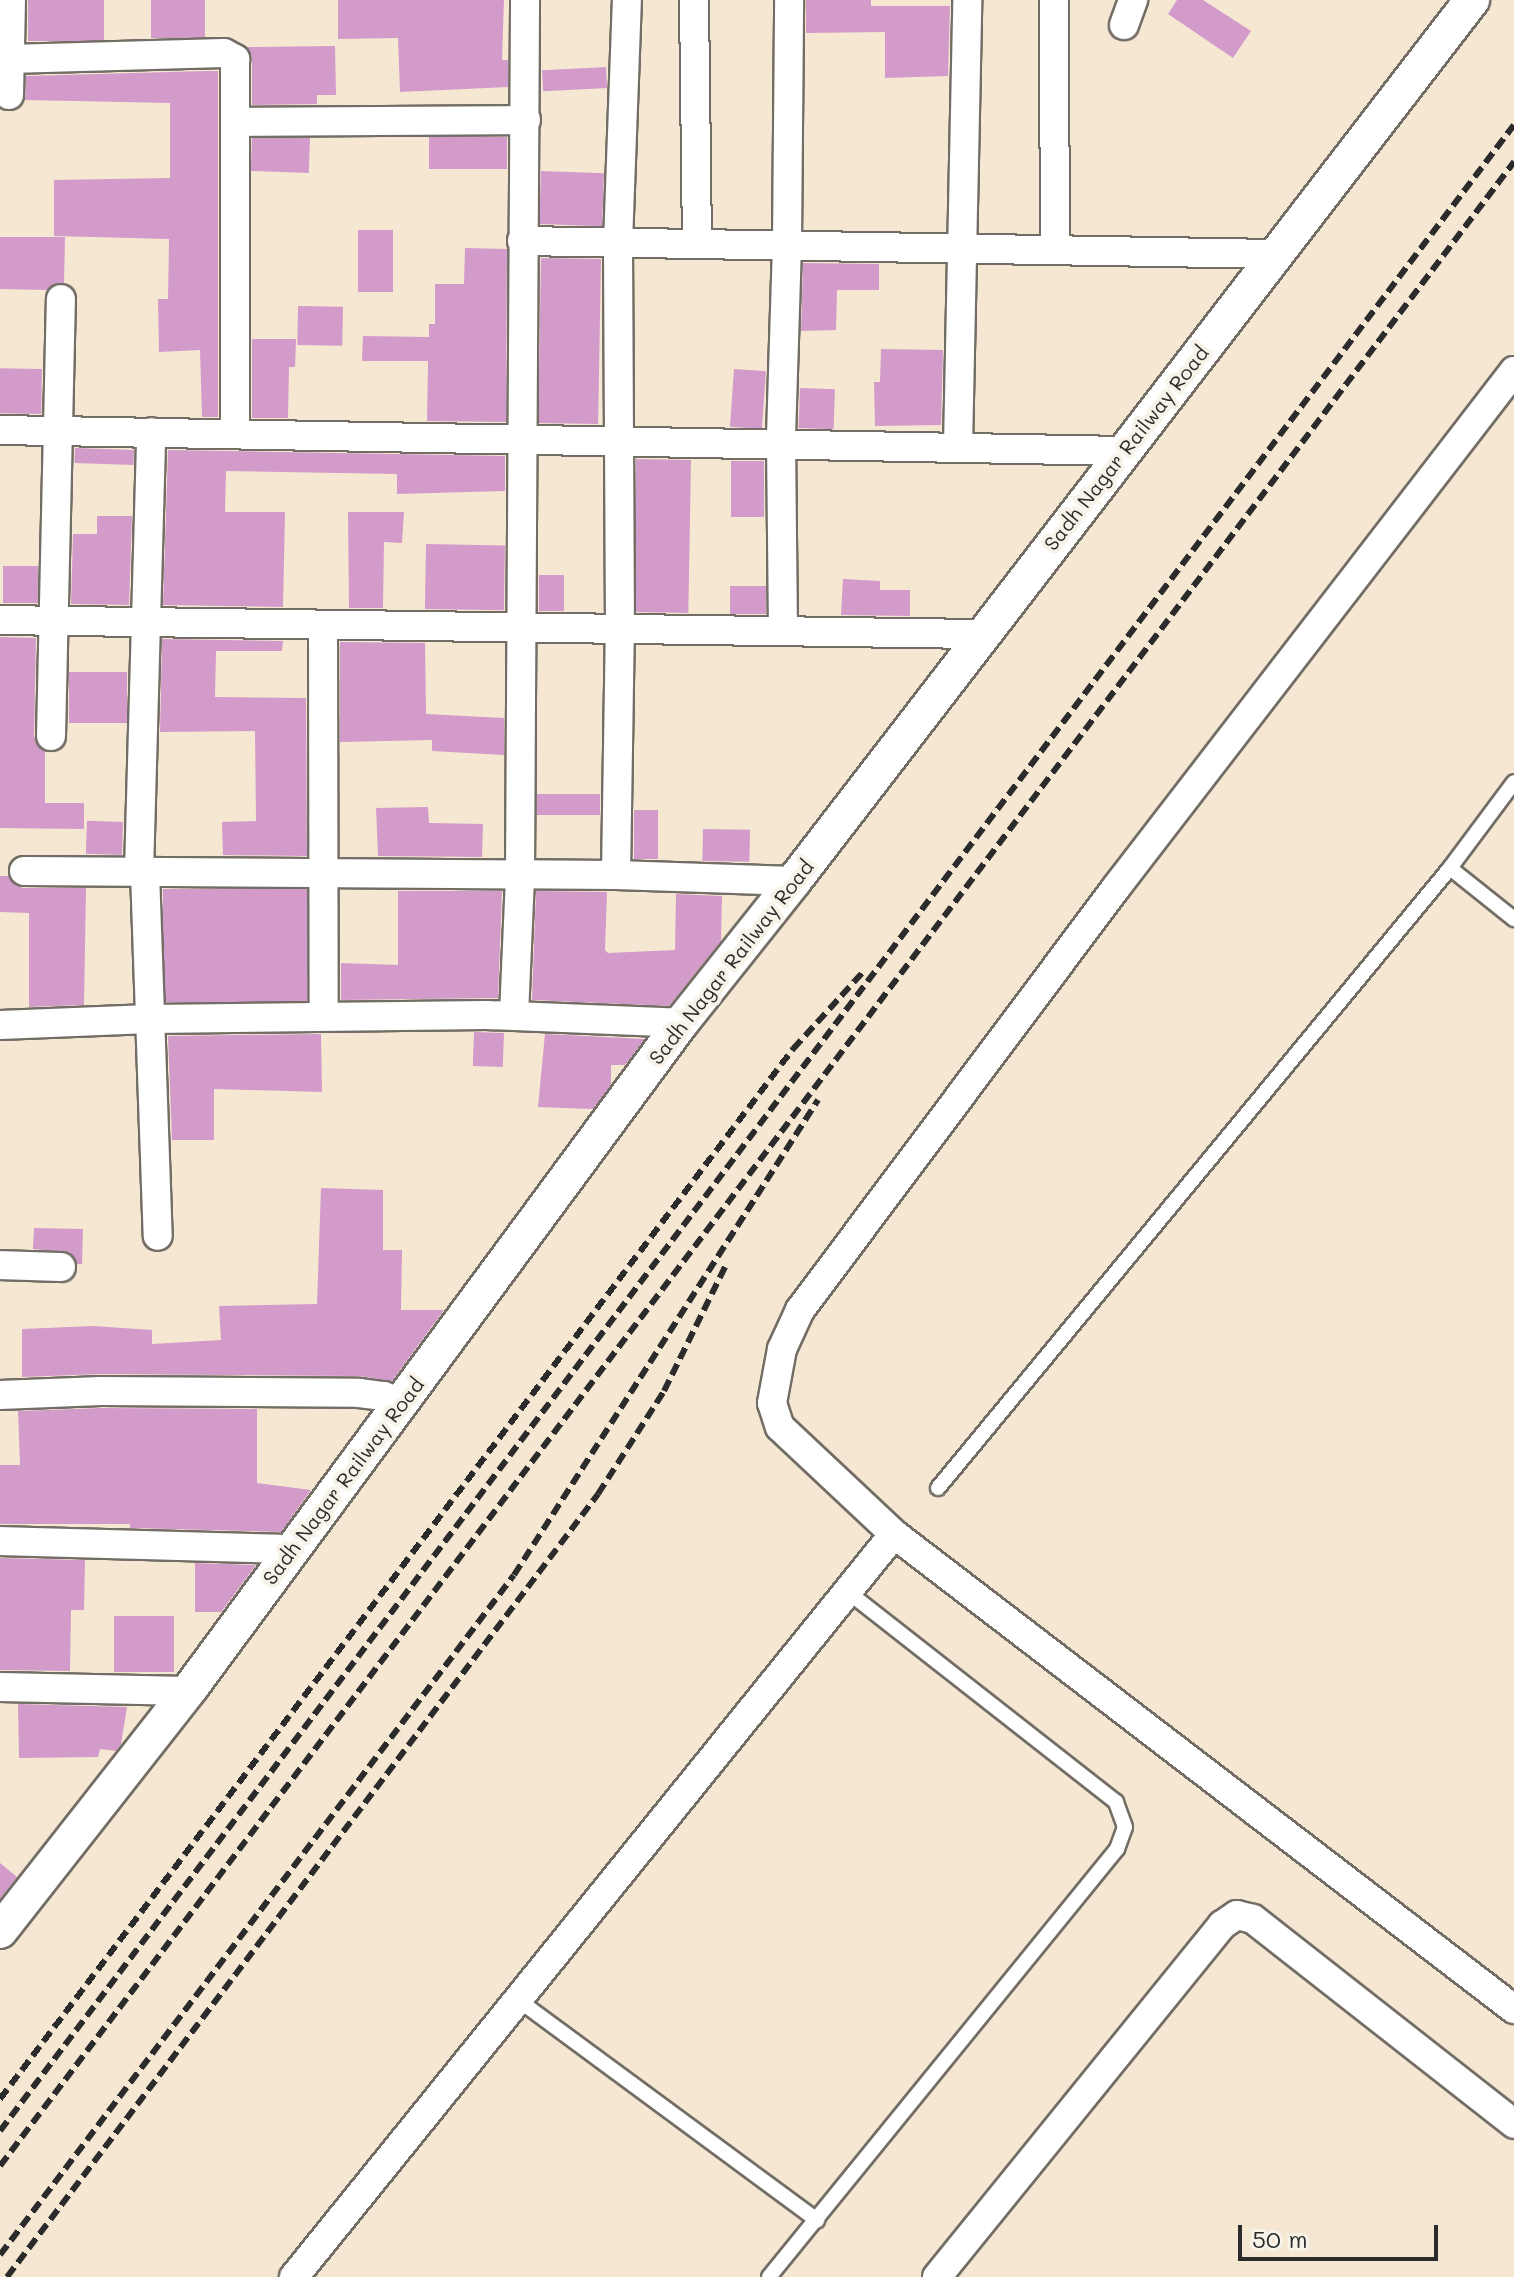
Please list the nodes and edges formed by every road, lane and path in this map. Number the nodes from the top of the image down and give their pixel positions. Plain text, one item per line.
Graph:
1 (11, 0) edge
2 (525, 0) edge
3 (627, 0) edge
4 (694, 0) edge
5 (789, 0) edge
6 (967, 0) edge
7 (1054, 0) edge
8 (1472, 0) edge
9 (9, 59) junction
10 (9, 95) dead end
11 (526, 120) junction
12 (236, 122) junction
13 (522, 241) junction
14 (618, 243) junction
15 (697, 244) junction
16 (787, 244) junction
17 (1055, 248) junction
18 (963, 249) junction
19 (1277, 254) junction
20 (61, 299) dead end
21 (1514, 371) edge
22 (0, 430) edge
23 (55, 431) junction
24 (151, 432) junction
25 (235, 434) junction
26 (524, 439) junction
27 (620, 441) junction
28 (781, 444) junction
29 (958, 447) junction
30 (1124, 451) junction
31 (0, 620) edge
32 (54, 621) junction
33 (148, 623) junction
34 (323, 625) junction
35 (518, 627) junction
36 (620, 629) junction
37 (783, 631) junction
38 (982, 634) junction
39 (51, 736) dead end
40 (1514, 782) edge
41 (1450, 868) junction
42 (24, 871) dead end
43 (142, 872) junction
44 (327, 873) junction
45 (520, 875) junction
46 (616, 875) junction
47 (794, 881) junction
48 (1514, 919) edge
49 (514, 1015) junction
50 (324, 1016) junction
51 (150, 1019) junction
52 (681, 1023) junction
53 (0, 1025) edge
54 (158, 1236) dead end
55 (0, 1265) edge
56 (61, 1267) dead end
57 (0, 1395) edge
58 (400, 1403) junction
59 (938, 1488) dead end
60 (894, 1534) junction
61 (0, 1541) edge
62 (292, 1549) junction
63 (848, 1592) junction
64 (0, 1687) edge
65 (188, 1691) junction
66 (0, 1931) edge
67 (517, 1999) junction
68 (1514, 2009) edge
69 (1514, 2124) edge
70 (817, 2220) junction
71 (294, 2277) edge
72 (769, 2277) edge
73 (938, 2277) edge

1 - 9 street
2 - 11 street
3 - 14 street
4 - 15 street
5 - 16 street
6 - 18 street
7 - 17 street
8 - 19 street, Sadh Nagar Railway Road
9 - 10 street
9 - 12 street
11 - 12 street
11 - 13 street
12 - 25 street
13 - 14 street
13 - 26 street
14 - 15 street
14 - 27 street
15 - 16 street
16 - 18 street
16 - 28 street
17 - 18 street
17 - 19 street
18 - 29 street
19 - 30 street, Sadh Nagar Railway Road
20 - 23 street
21 - 60 street
22 - 23 street
23 - 24 street
23 - 32 street
24 - 25 street
24 - 33 street
25 - 26 street
26 - 27 street
26 - 35 street
27 - 28 street
27 - 36 street
28 - 29 street
28 - 37 street
29 - 30 street
30 - 38 street, Sadh Nagar Railway Road
31 - 32 street
32 - 33 street
32 - 39 street
33 - 34 street
33 - 43 street
34 - 35 street
34 - 44 street
35 - 36 street
35 - 45 street
36 - 37 street
36 - 46 street
37 - 38 street
38 - 47 street, Sadh Nagar Railway Road
40 - 41 lane
41 - 48 lane
41 - 59 lane
42 - 43 street
43 - 44 street
43 - 51 street
44 - 45 street
44 - 50 street
45 - 46 street
45 - 49 street
46 - 47 street
47 - 52 street, Sadh Nagar Railway Road
49 - 50 street
49 - 52 street
50 - 51 street
51 - 53 street
51 - 54 street
52 - 58 street, Sadh Nagar Railway Road
55 - 56 street
57 - 58 street
58 - 62 street, Sadh Nagar Railway Road
60 - 63 street
60 - 68 street
61 - 62 street
62 - 65 street, Sadh Nagar Railway Road
63 - 67 street
63 - 70 lane
64 - 65 street
65 - 66 street, Sadh Nagar Railway Road
67 - 70 lane
67 - 71 street
69 - 73 street
70 - 72 lane

